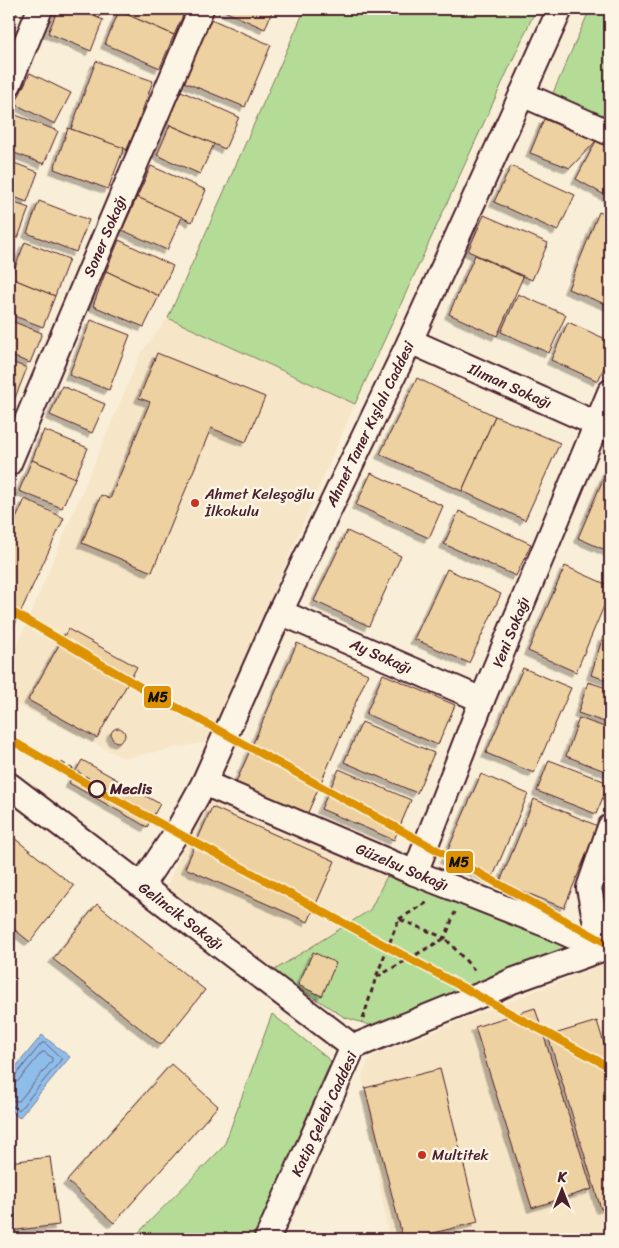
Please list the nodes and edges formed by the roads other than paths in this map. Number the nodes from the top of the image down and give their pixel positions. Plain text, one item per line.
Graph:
1 (40, 9) edge
2 (201, 9) edge
3 (560, 9) edge
4 (9, 84) edge
5 (522, 94) junction
6 (610, 133) edge
7 (410, 341) junction
8 (610, 392) edge
9 (603, 427) edge
10 (9, 463) edge
11 (280, 612) junction
12 (482, 700) junction
13 (204, 783) junction
14 (9, 785) edge
15 (610, 827) edge
16 (415, 873) junction
17 (141, 886) junction
18 (605, 948) edge
19 (353, 1048) junction
20 (267, 1239) edge

1 - 4 street
2 - 10 street, Soner Sokağı
3 - 5 street, Ahmet Taner Kışlalı Caddesi
5 - 6 street
5 - 7 street, Ahmet Taner Kışlalı Caddesi
7 - 9 street, Ilıman Sokağı
7 - 11 street, Ahmet Taner Kışlalı Caddesi
8 - 9 street, Yeni Sokağı
9 - 12 street, Yeni Sokağı
11 - 12 street, Ay Sokağı
11 - 13 street, Ahmet Taner Kışlalı Caddesi
12 - 16 street, Yeni Sokağı
13 - 16 street, Güzelsu Sokağı
13 - 17 street, Ahmet Taner Kışlalı Caddesi
14 - 17 street, Gelincik Sokağı
15 - 18 street
16 - 18 street, Güzelsu Sokağı
17 - 19 street, Gelincik Sokağı
18 - 19 street, Katip Çelebi Caddesi
19 - 20 street, Katip Çelebi Caddesi

